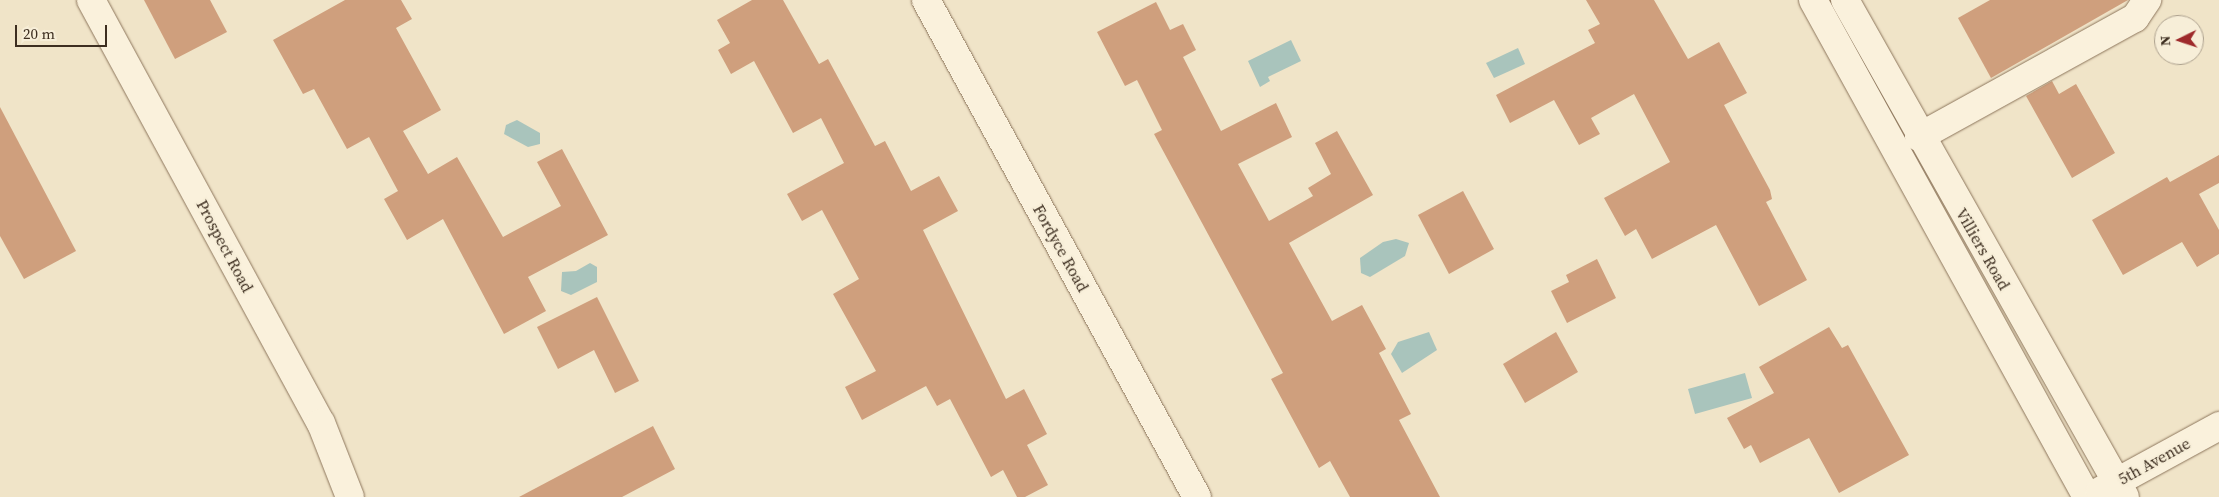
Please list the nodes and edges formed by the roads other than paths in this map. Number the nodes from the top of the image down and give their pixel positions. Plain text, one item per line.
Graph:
1 (91, 0) edge
2 (926, 0) edge
3 (1813, 0) edge
4 (1845, 0) edge
5 (2147, 0) edge
6 (1918, 134) junction
7 (1891, 142) junction
8 (2219, 426) edge
9 (2120, 490) edge
10 (350, 497) edge
11 (1197, 497) edge
12 (2088, 497) edge

1 - 10 street, Prospect Road
2 - 11 street, Fordyce Road
3 - 7 street, Villiers Road
4 - 6 street, Villiers Road
5 - 6 street
6 - 7 street
6 - 9 street, Villiers Road
7 - 12 street, Villiers Road
8 - 9 street, 5th Avenue
9 - 12 street, 5th Avenue

